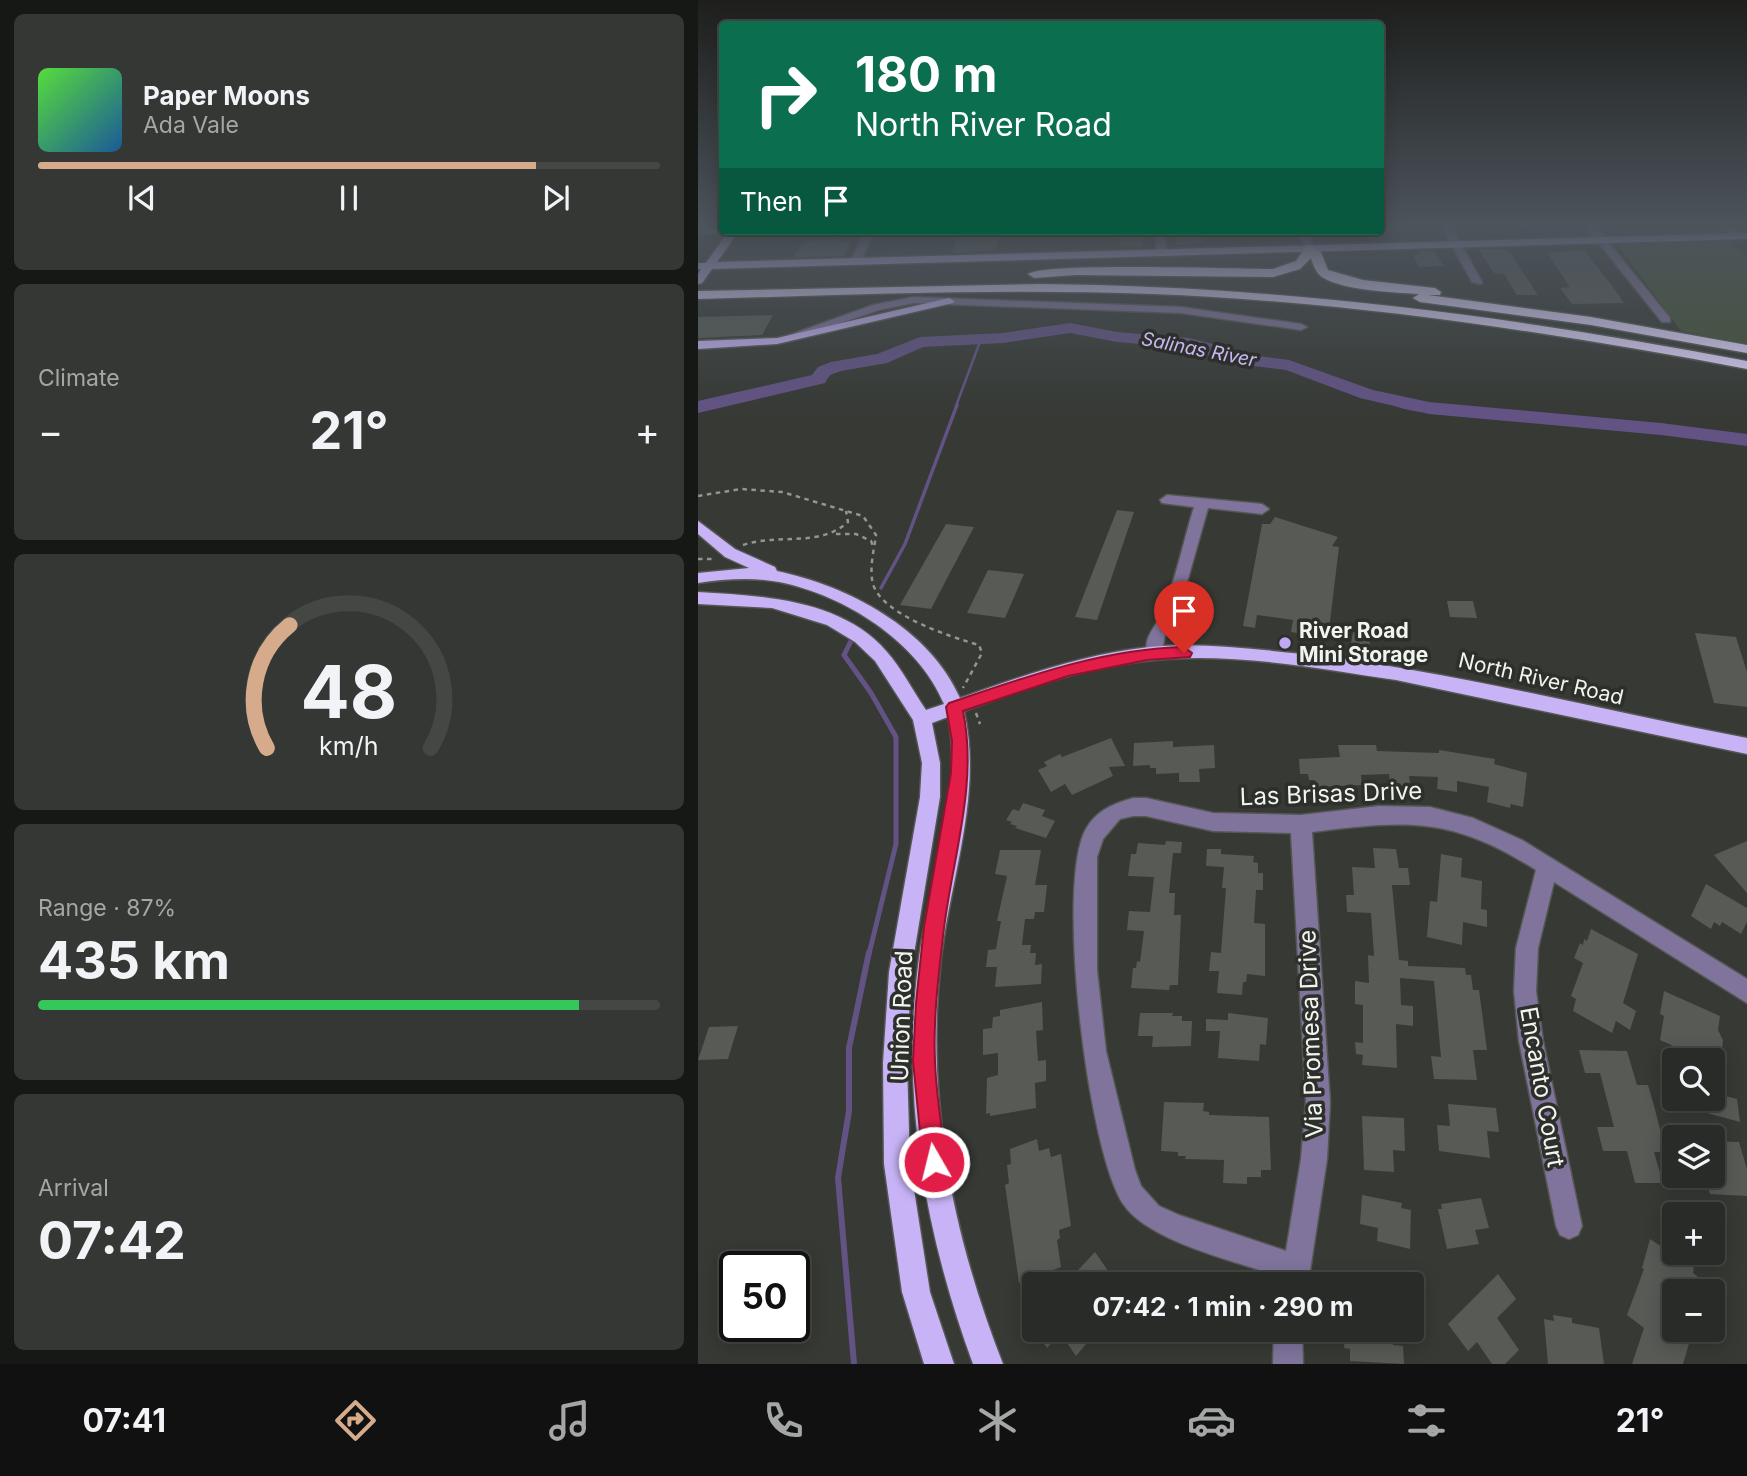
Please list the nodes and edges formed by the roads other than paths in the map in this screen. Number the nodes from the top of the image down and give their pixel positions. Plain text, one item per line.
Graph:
1 (912, 290) edge
2 (1122, 290) edge
3 (1154, 290) junction
4 (1335, 290) edge
5 (1412, 290) edge
6 (1642, 290) edge
7 (698, 296) edge
8 (949, 300) junction
9 (974, 303) junction
10 (912, 309) junction
11 (1666, 320) dead end
12 (1301, 327) dead end
13 (777, 341) junction
14 (698, 345) edge
15 (1747, 349) edge
16 (1747, 365) edge
17 (1167, 500) dead end
18 (1202, 503) junction
19 (1262, 509) dead end
20 (698, 526) edge
21 (698, 578) edge
22 (796, 579) junction
23 (698, 598) edge
24 (1155, 653) junction
25 (955, 707) junction
26 (922, 719) junction
27 (1747, 746) edge
28 (1301, 824) junction
29 (1547, 866) junction
30 (1747, 992) edge
31 (1569, 1226) dead end
32 (1285, 1272) edge
33 (1296, 1272) edge
34 (1288, 1342) edge
35 (939, 1364) edge
36 (988, 1364) edge
37 (1288, 1364) edge

1 - 7 highway
2 - 3 highway
3 - 8 highway
3 - 16 highway
4 - 15 highway
5 - 15 highway
6 - 11 street
8 - 9 street
8 - 10 main road
8 - 13 street
9 - 10 street
9 - 12 street
10 - 13 main road
13 - 14 main road
17 - 18 street
18 - 19 street
18 - 24 street
20 - 22 main road
21 - 22 main road
22 - 25 main road
23 - 26 main road
24 - 25 main road, North River Road
24 - 27 main road, North River Road
25 - 26 main road, North River Road
25 - 36 main road, Union Road
26 - 35 main road, Union Road
28 - 29 street, Las Brisas Drive
28 - 32 street, Las Brisas Drive
28 - 33 street, Via Promesa Drive
29 - 30 street, Las Brisas Drive
29 - 31 street, Encanto Court
34 - 37 street

